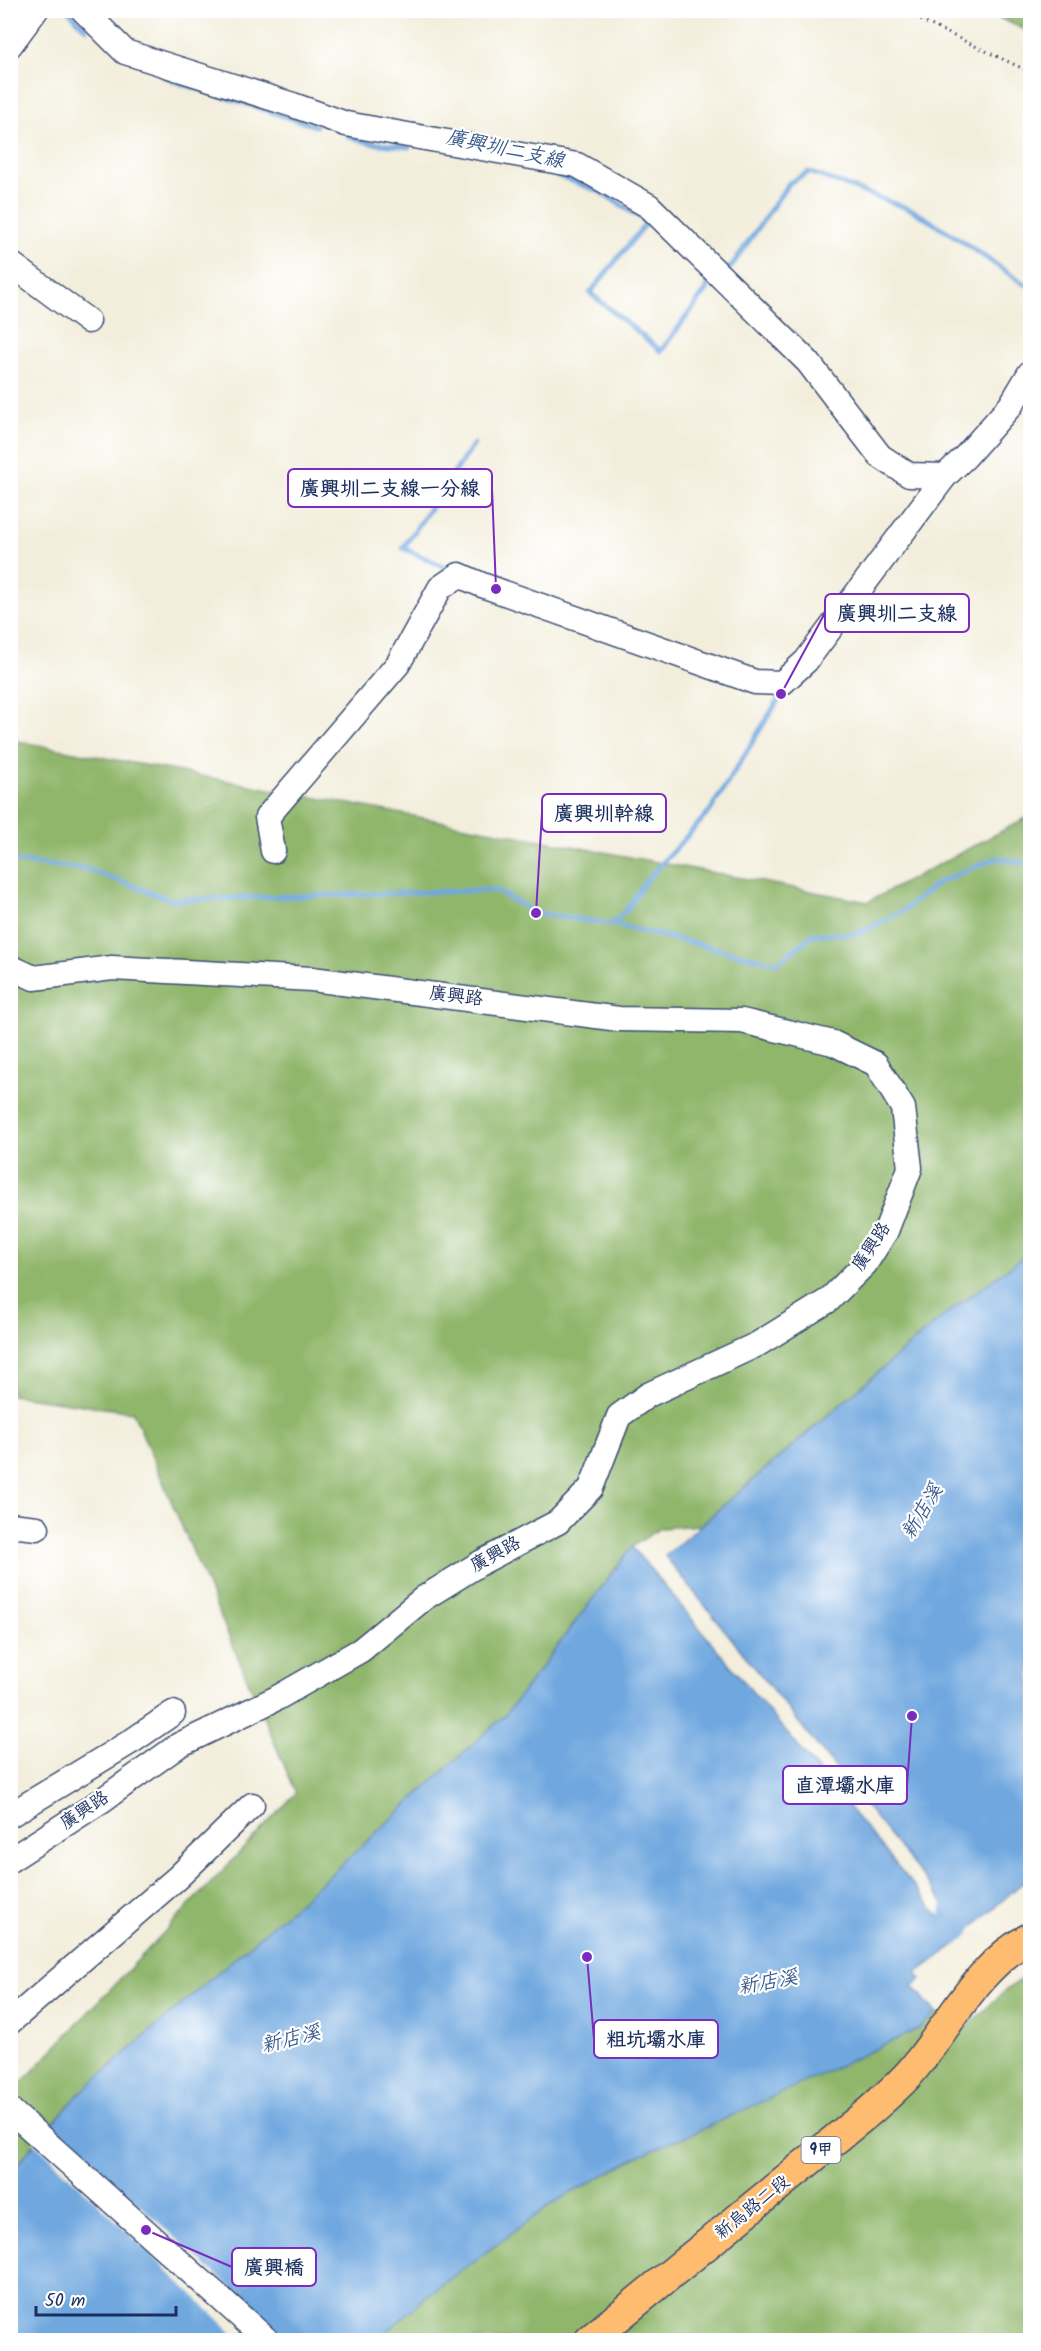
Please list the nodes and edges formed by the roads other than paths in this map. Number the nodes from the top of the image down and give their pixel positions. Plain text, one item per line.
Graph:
1 (36, 10) edge
2 (83, 10) edge
3 (10, 45) edge
4 (10, 263) edge
5 (88, 321) dead end
6 (1030, 373) edge
7 (945, 476) junction
8 (273, 851) dead end
9 (10, 967) edge
10 (10, 1525) edge
11 (37, 1528) dead end
12 (173, 1713) dead end
13 (252, 1805) dead end
14 (10, 1815) edge
15 (10, 1860) edge
16 (1030, 1938) edge
17 (10, 2022) edge
18 (10, 2110) edge
19 (267, 2340) edge
20 (590, 2340) edge

1 - 3 street
2 - 7 street
4 - 5 street
6 - 7 street
7 - 8 street
9 - 15 street, 廣興路
10 - 11 street
12 - 14 street
13 - 17 street
16 - 20 main road, 新烏路二段 / 9甲
18 - 19 street

